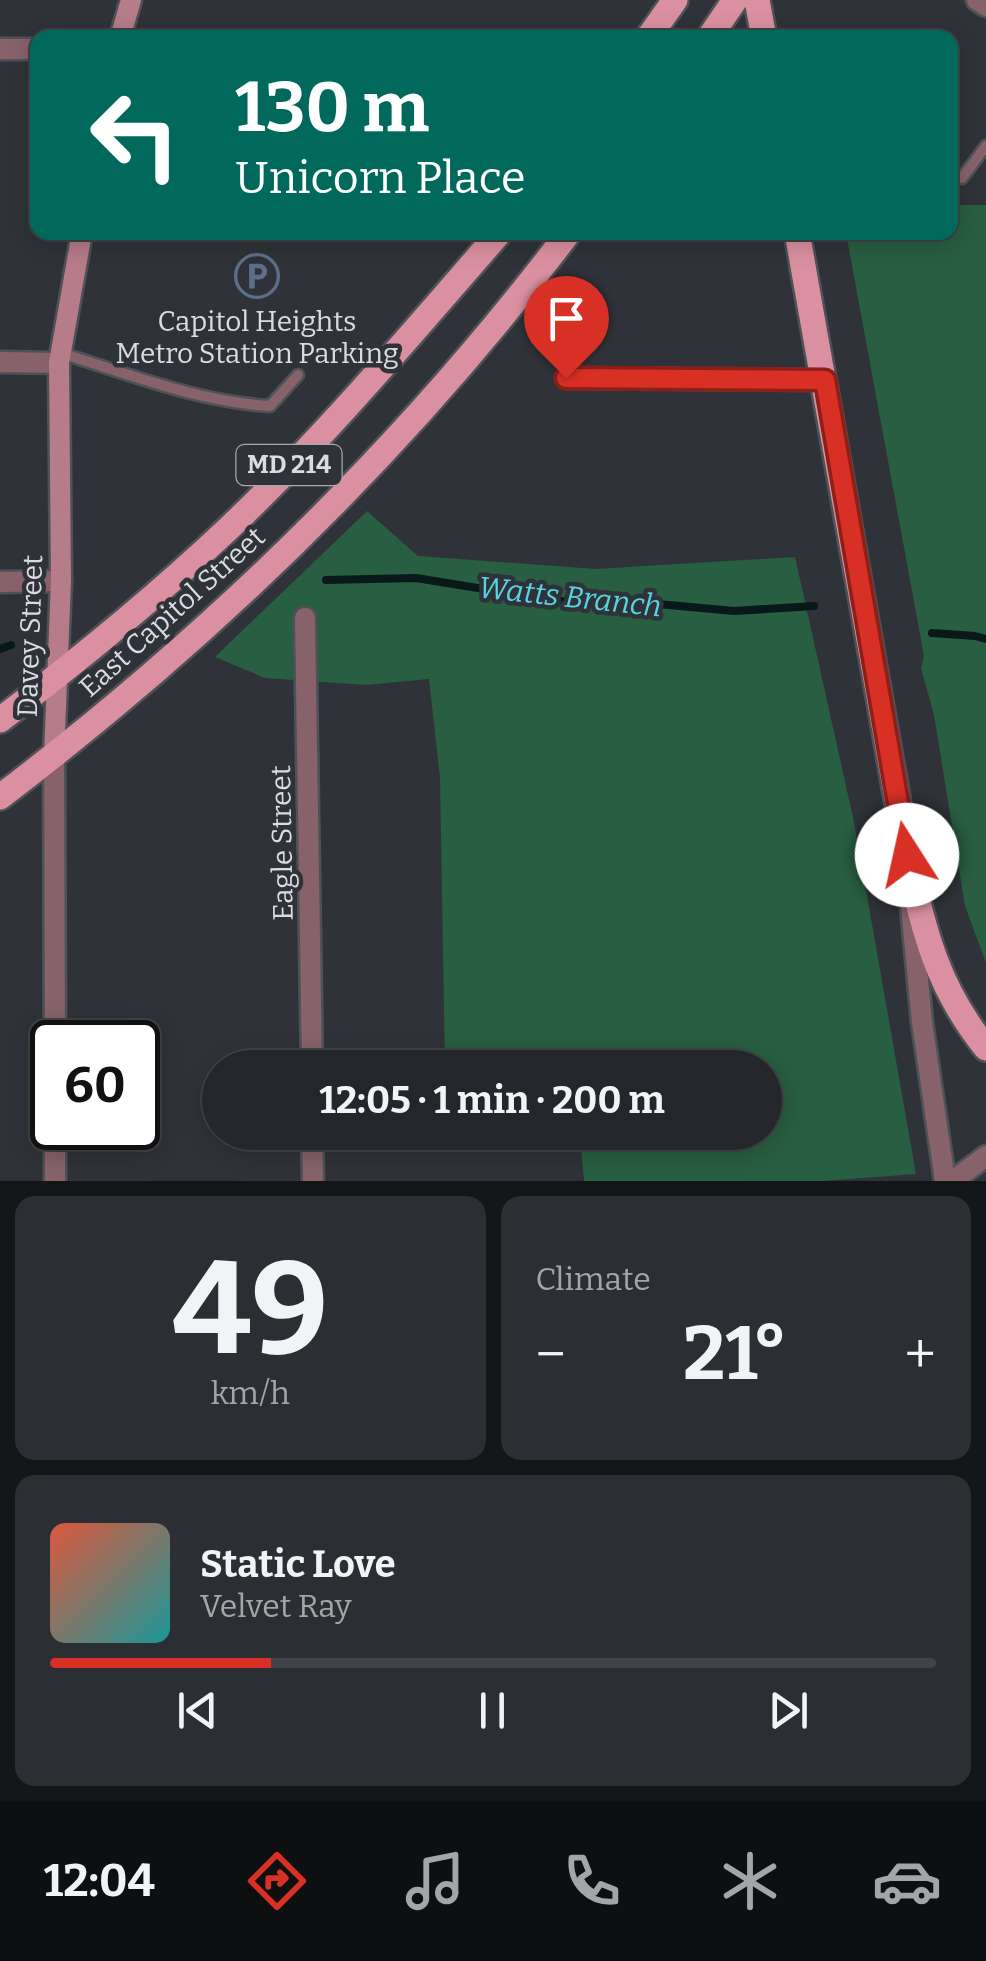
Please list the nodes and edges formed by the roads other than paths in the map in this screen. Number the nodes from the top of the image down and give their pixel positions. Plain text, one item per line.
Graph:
1 (130, 0) edge
2 (675, 0) edge
3 (735, 0) edge
4 (757, 0) edge
5 (977, 0) edge
6 (986, 6) edge
7 (122, 30) edge
8 (654, 30) edge
9 (715, 30) edge
10 (763, 30) edge
11 (0, 49) edge
12 (30, 49) edge
13 (986, 146) edge
14 (962, 178) dead end
15 (81, 240) edge
16 (493, 240) edge
17 (563, 240) edge
18 (799, 240) edge
19 (59, 358) junction
20 (0, 362) edge
21 (298, 375) dead end
22 (566, 378) dead end
23 (825, 380) junction
24 (61, 581) junction
25 (0, 582) edge
26 (305, 618) dead end
27 (58, 676) junction
28 (0, 720) edge
29 (54, 756) junction
30 (0, 797) edge
31 (907, 855) junction
32 (55, 1020) edge
33 (986, 1048) edge
34 (312, 1050) edge
35 (55, 1150) edge
36 (312, 1150) edge
37 (986, 1156) edge
38 (56, 1181) edge
39 (312, 1181) edge
40 (949, 1181) edge

1 - 7 street
2 - 8 main road
3 - 9 main road
4 - 10 main road
5 - 6 street
11 - 12 street
13 - 14 lane
15 - 19 street, Davey Street
16 - 27 main road, East Capitol Street / MD 214
17 - 29 main road, East Capitol Street / MD 214
18 - 23 main road
19 - 20 street
19 - 21 lane
19 - 24 street, Davey Street
22 - 23 street
23 - 31 main road
24 - 25 street
24 - 27 street, Davey Street
26 - 34 street, Eagle Street
27 - 28 main road, East Capitol Street / MD 214
27 - 29 street, Davey Street
29 - 30 main road, East Capitol Street / MD 214
29 - 32 street, Davey Street
31 - 33 main road
31 - 40 street
35 - 38 street
36 - 39 street
37 - 40 street

